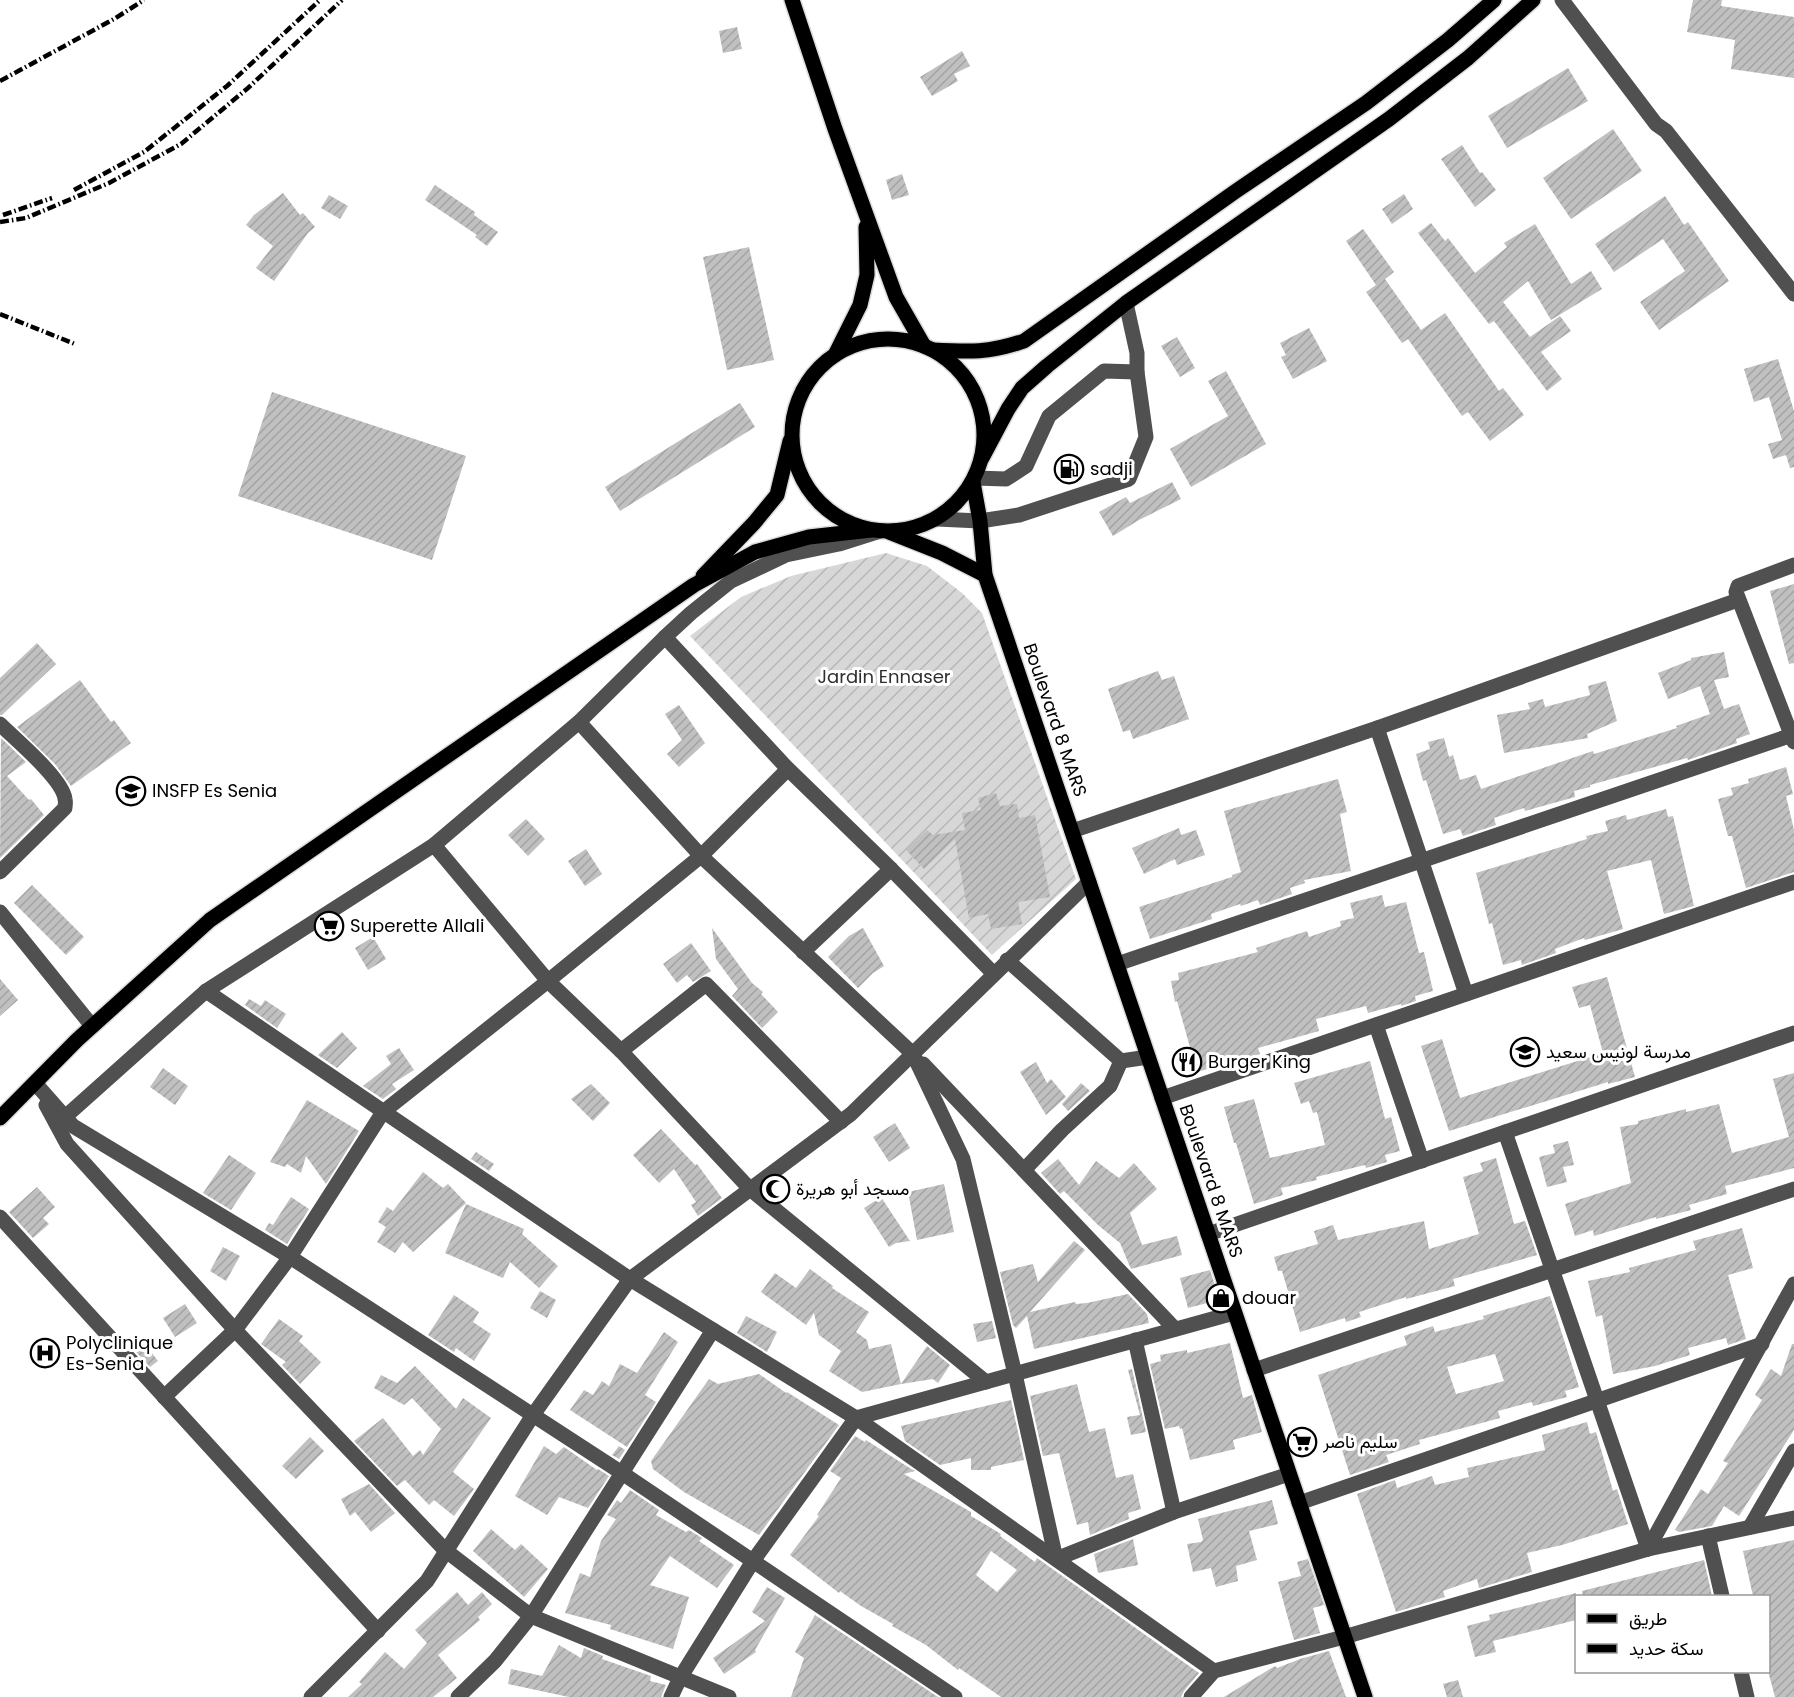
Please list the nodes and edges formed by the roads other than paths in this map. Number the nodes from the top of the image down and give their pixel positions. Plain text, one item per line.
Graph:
1 (792, 0) edge
2 (1494, 0) edge
3 (1533, 0) edge
4 (1562, 0) edge
5 (866, 215) junction
6 (1794, 294) edge
7 (1126, 303) junction
8 (929, 348) junction
9 (835, 355) junction
10 (1137, 372) junction
11 (792, 429) junction
12 (982, 458) junction
13 (974, 480) junction
14 (937, 519) junction
15 (980, 521) junction
16 (879, 531) junction
17 (1794, 565) edge
18 (985, 575) junction
19 (694, 585) junction
20 (1738, 600) junction
21 (665, 637) junction
22 (579, 722) junction
23 (0, 724) edge
24 (1377, 728) junction
25 (1793, 739) edge
26 (788, 769) junction
27 (1072, 831) junction
28 (434, 845) junction
29 (701, 856) junction
30 (1420, 861) junction
31 (891, 869) junction
32 (0, 872) edge
33 (1089, 882) junction
34 (1794, 882) edge
35 (0, 912) edge
36 (803, 952) junction
37 (1007, 960) junction
38 (1117, 964) junction
39 (993, 973) junction
40 (548, 981) junction
41 (206, 991) junction
42 (1466, 994) junction
43 (1376, 1025) junction
44 (92, 1026) junction
45 (1794, 1033) edge
46 (621, 1051) junction
47 (914, 1054) junction
48 (1148, 1058) junction
49 (1121, 1061) junction
50 (35, 1083) junction
51 (1162, 1098) junction
52 (384, 1112) junction
53 (65, 1117) junction
54 (0, 1118) edge
55 (841, 1122) junction
56 (1505, 1132) junction
57 (1422, 1161) junction
58 (1024, 1170) junction
59 (750, 1189) junction
60 (1794, 1189) edge
61 (0, 1217) edge
62 (1208, 1234) junction
63 (290, 1257) junction
64 (1552, 1269) junction
65 (630, 1279) junction
66 (1794, 1284) edge
67 (1234, 1313) junction
68 (1175, 1329) junction
69 (235, 1330) junction
70 (713, 1330) junction
71 (1135, 1340) junction
72 (1762, 1344) junction
73 (1254, 1370) junction
74 (1014, 1374) junction
75 (987, 1382) junction
76 (164, 1397) junction
77 (1597, 1402) junction
78 (533, 1415) junction
79 (856, 1418) junction
80 (1794, 1451) edge
81 (622, 1473) junction
82 (1289, 1474) junction
83 (1299, 1503) junction
84 (1174, 1512) junction
85 (1794, 1518) edge
86 (1750, 1527) junction
87 (1708, 1536) junction
88 (445, 1550) junction
89 (1647, 1550) junction
90 (1056, 1559) junction
91 (753, 1562) junction
92 (1722, 1595) edge
93 (531, 1616) junction
94 (378, 1631) junction
95 (1344, 1637) junction
96 (1214, 1671) junction
97 (1741, 1673) edge
98 (680, 1678) junction
99 (311, 1697) edge
100 (458, 1697) edge
101 (671, 1697) edge
102 (729, 1697) edge
103 (955, 1697) edge
104 (1191, 1697) edge
105 (1365, 1697) edge
106 (1747, 1697) edge

1 - 5 main road
2 - 8 main road
3 - 7 main road
4 - 6 street
5 - 8 main road
5 - 9 main road
7 - 10 street
7 - 12 main road
8 - 9 main road
8 - 12 main road
9 - 11 main road
10 - 13 street
10 - 15 street
11 - 16 main road
11 - 19 main road
12 - 13 main road
13 - 14 main road
13 - 15 main road, Boulevard 8 MARS
14 - 15 street
14 - 16 main road
15 - 18 main road, Boulevard 8 MARS
16 - 18 main road
16 - 19 main road
16 - 21 street
17 - 20 street
18 - 27 main road, Boulevard 8 MARS
19 - 44 main road
20 - 24 street
20 - 25 street
21 - 22 street
21 - 26 street
22 - 28 street
22 - 29 street
23 - 32 street
24 - 27 street
24 - 30 street
25 - 30 street
26 - 29 street
26 - 31 street
27 - 33 main road, Boulevard 8 MARS
28 - 40 street
28 - 41 street
29 - 36 street
29 - 40 street
30 - 38 street
30 - 42 street
31 - 36 street
31 - 39 street
33 - 37 street
33 - 38 main road, Boulevard 8 MARS
34 - 42 street
35 - 44 street
36 - 47 street
37 - 39 street
37 - 49 street
38 - 48 main road, Boulevard 8 MARS
39 - 47 street
40 - 46 street
40 - 52 street
41 - 52 street
41 - 53 street
42 - 43 street
43 - 51 street
43 - 57 street
44 - 50 main road
45 - 56 street
46 - 55 street
46 - 59 street
47 - 55 street
47 - 58 street
47 - 74 street
48 - 49 street
48 - 51 main road, Boulevard 8 MARS
49 - 58 street
50 - 53 street
50 - 54 main road
50 - 69 street
51 - 62 main road, Boulevard 8 MARS
52 - 63 street
52 - 65 street
53 - 63 street
55 - 59 street
56 - 57 street
56 - 64 street
57 - 62 street
58 - 68 street
59 - 65 street
59 - 75 street
60 - 64 street
61 - 76 street
62 - 67 main road, Boulevard 8 MARS
63 - 69 street
63 - 78 street
64 - 73 street
64 - 77 street
65 - 70 street
65 - 78 street
66 - 72 street
67 - 68 street
67 - 73 main road, Boulevard 8 MARS
68 - 71 street
69 - 76 street
69 - 88 street
70 - 79 street
70 - 81 street
71 - 74 street
71 - 84 street
72 - 77 street
72 - 89 street
73 - 82 main road, Boulevard 8 MARS
74 - 75 street
74 - 90 street
75 - 79 street
76 - 94 street
77 - 83 street
77 - 89 street
78 - 81 street
78 - 88 street
79 - 90 street
79 - 91 street
80 - 86 street
81 - 91 street
81 - 93 street
82 - 83 main road, Boulevard 8 MARS
82 - 84 street
83 - 95 main road, Boulevard 8 MARS
84 - 90 street
85 - 86 street
86 - 87 street
87 - 89 street
87 - 92 street
88 - 93 street
88 - 94 street
89 - 95 street
90 - 96 street
91 - 98 street
91 - 103 street
93 - 98 street
93 - 100 street
94 - 99 street
95 - 96 street
95 - 105 main road, Boulevard 8 MARS
96 - 104 street
97 - 106 street
98 - 101 street
98 - 102 street

